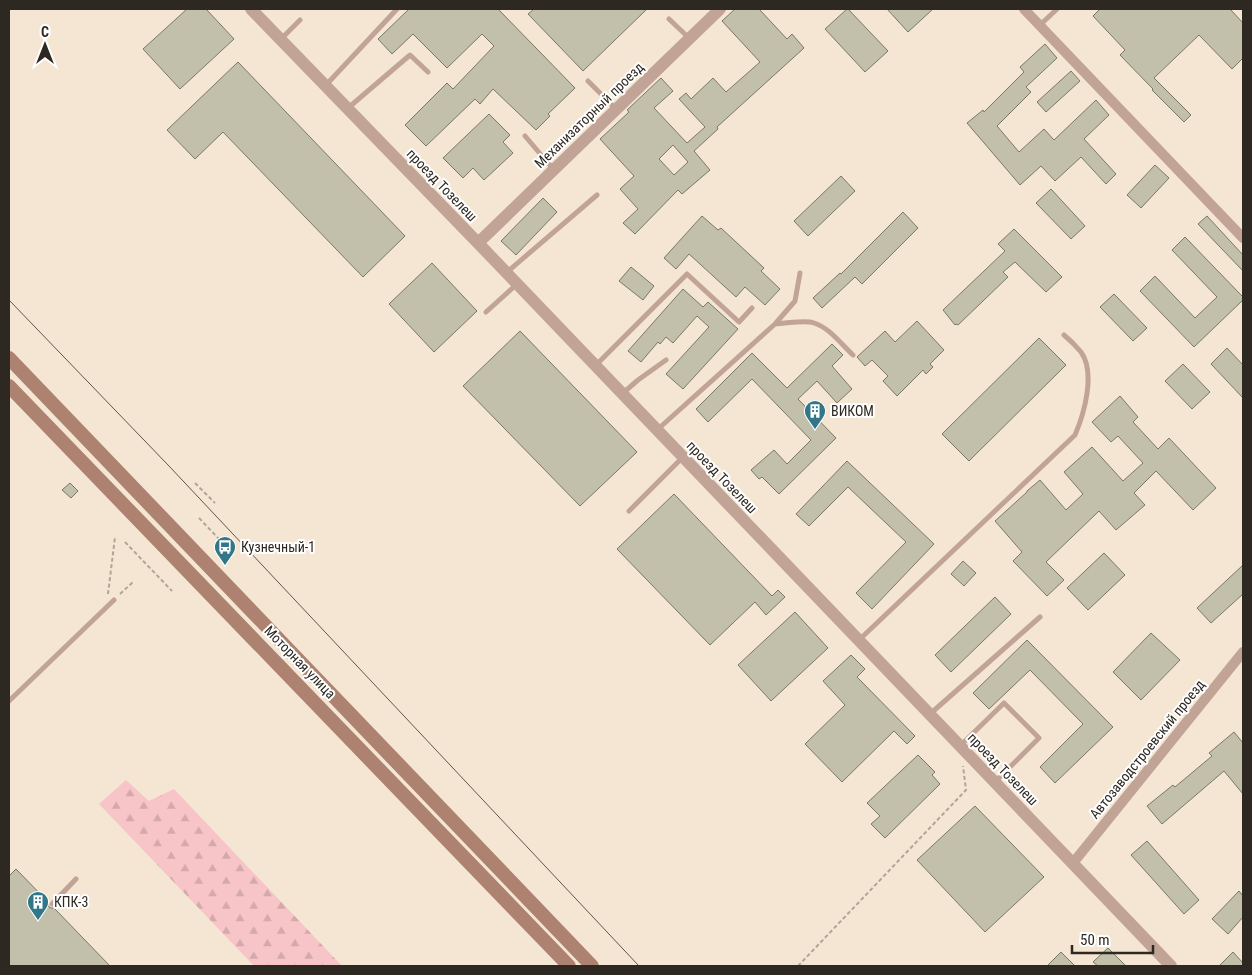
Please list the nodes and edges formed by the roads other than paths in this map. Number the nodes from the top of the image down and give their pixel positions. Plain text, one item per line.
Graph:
1 (251, 9) edge
2 (397, 9) edge
3 (720, 9) edge
4 (1024, 9) edge
5 (1056, 9) edge
6 (669, 19) dead end
7 (300, 20) dead end
8 (1040, 25) junction
9 (690, 39) junction
10 (280, 40) junction
11 (428, 72) dead end
12 (588, 81) dead end
13 (325, 86) junction
14 (347, 108) junction
15 (616, 109) junction
16 (525, 136) dead end
17 (554, 170) junction
18 (597, 195) dead end
19 (1243, 238) edge
20 (478, 243) junction
21 (506, 273) junction
22 (800, 273) dead end
23 (517, 284) junction
24 (752, 308) dead end
25 (486, 312) dead end
26 (775, 324) junction
27 (1064, 335) dead end
28 (852, 355) dead end
29 (9, 358) edge
30 (666, 360) dead end
31 (595, 366) junction
32 (9, 386) edge
33 (622, 394) junction
34 (657, 430) junction
35 (682, 457) junction
36 (629, 510) dead end
37 (114, 600) road end
38 (1040, 617) dead end
39 (859, 640) junction
40 (1243, 652) edge
41 (9, 701) edge
42 (930, 714) junction
43 (960, 746) junction
44 (995, 782) junction
45 (423, 790) junction
46 (411, 802) junction
47 (1073, 863) junction
48 (76, 879) dead end
49 (52, 904) dead end
50 (569, 966) edge
51 (592, 966) edge
52 (1171, 966) edge

1 - 10 street, проезд Тозелеш
2 - 13 lane
3 - 9 street, Механизаторный проезд
4 - 8 street
5 - 8 lane
6 - 9 lane
7 - 10 lane
8 - 19 street
9 - 15 street, Механизаторный проезд
10 - 13 street, проезд Тозелеш
11 - 14 lane
12 - 15 lane
13 - 14 street, проезд Тозелеш
14 - 20 street, проезд Тозелеш
15 - 17 street, Механизаторный проезд
16 - 17 lane
17 - 20 street, Механизаторный проезд
18 - 21 lane
20 - 21 street, проезд Тозелеш
21 - 23 street, проезд Тозелеш
22 - 26 lane
23 - 25 lane
23 - 31 street, проезд Тозелеш
24 - 31 lane
26 - 28 lane
26 - 34 lane
27 - 39 lane
29 - 45 main road, Моторная улица
30 - 33 lane
31 - 33 street, проезд Тозелеш
32 - 46 main road, Моторная улица
33 - 34 street, проезд Тозелеш
34 - 35 street, проезд Тозелеш
35 - 36 lane
35 - 39 street, проезд Тозелеш
37 - 41 lane
38 - 42 lane
39 - 42 street, проезд Тозелеш
40 - 47 street, Автозаводстроевский проезд
42 - 43 street, проезд Тозелеш
43 - 44 street, проезд Тозелеш
43 - 44 lane
44 - 47 street, проезд Тозелеш
45 - 46 main road
45 - 51 main road, Моторная улица
46 - 50 main road, Моторная улица
47 - 52 street, проезд Тозелеш
48 - 49 lane

